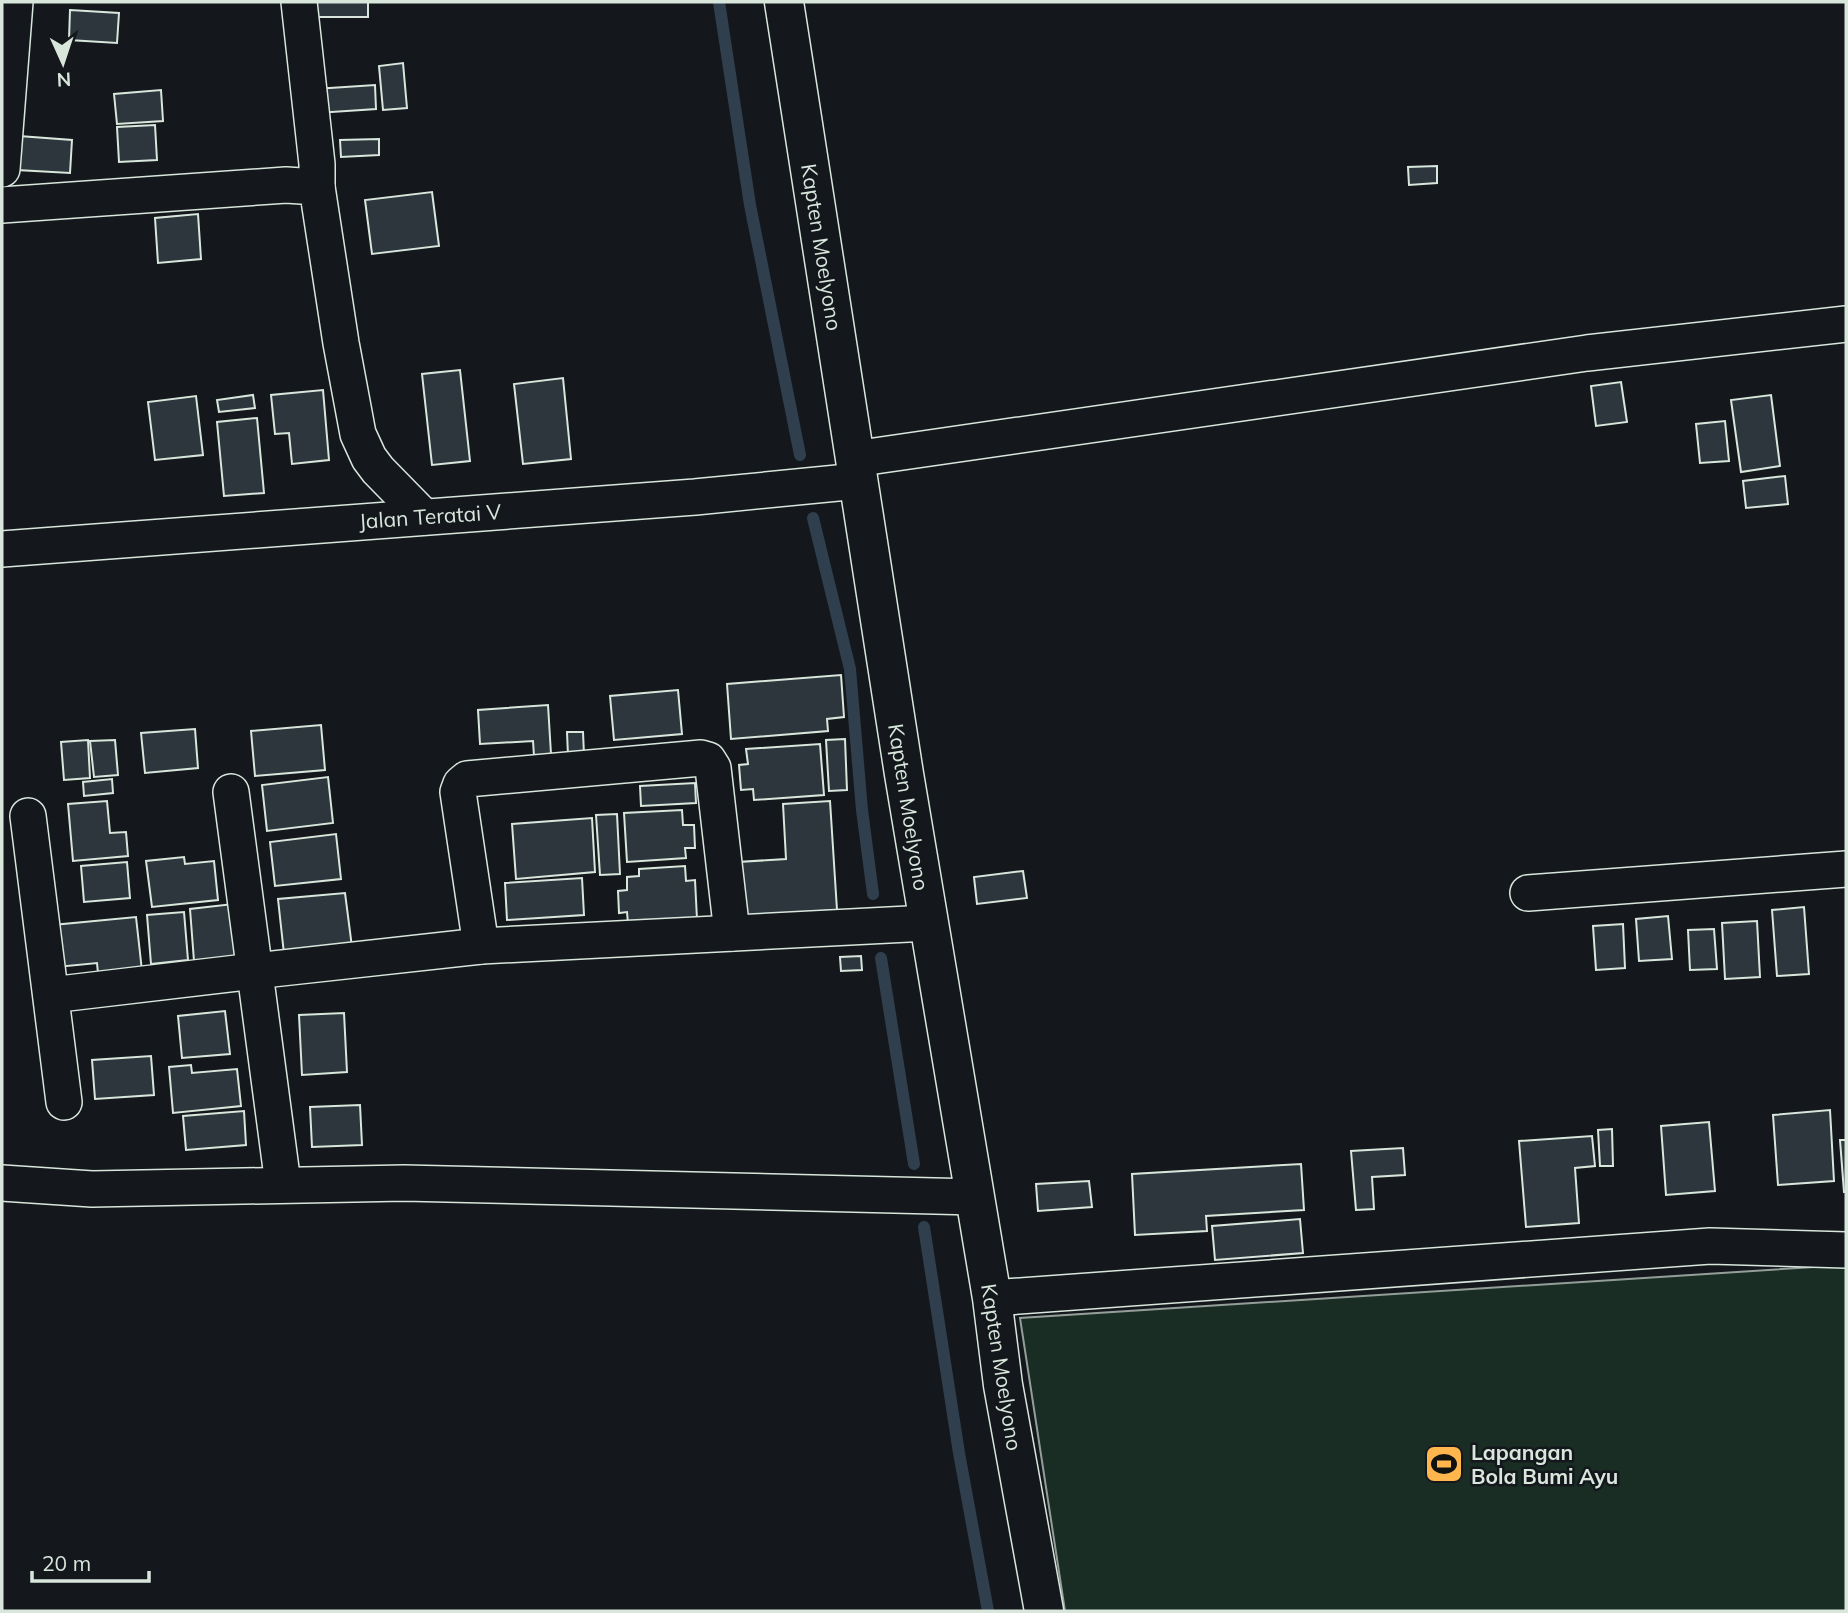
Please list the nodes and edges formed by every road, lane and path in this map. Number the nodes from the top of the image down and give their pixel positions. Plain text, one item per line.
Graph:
1 (15, 2) edge
2 (299, 2) edge
3 (784, 2) edge
4 (2, 169) edge
5 (317, 187) junction
6 (2, 205) edge
7 (1846, 324) edge
8 (856, 470) junction
9 (424, 517) junction
10 (2, 549) edge
11 (231, 792) dead end
12 (28, 816) dead end
13 (1846, 869) edge
14 (1528, 893) dead end
15 (928, 923) junction
16 (732, 933) junction
17 (481, 946) junction
18 (254, 971) junction
19 (51, 995) junction
20 (64, 1102) dead end
21 (2, 1183) edge
22 (283, 1184) junction
23 (975, 1197) junction
24 (1846, 1250) edge
25 (992, 1298) junction
26 (1044, 1611) edge

1 - 4 street
2 - 5 street
3 - 8 street, Kapten Moelyono
5 - 6 street
5 - 9 street
7 - 8 street, Jalan Teratai V
8 - 9 street, Jalan Teratai V
8 - 15 street, Kapten Moelyono
9 - 10 street, Jalan Teratai V
11 - 18 street
12 - 19 street
13 - 14 street
15 - 16 street
15 - 23 street, Kapten Moelyono
16 - 17 street
16 - 17 street
17 - 18 street
18 - 19 street
18 - 22 street
19 - 20 street
21 - 22 street
22 - 23 street
23 - 25 street, Kapten Moelyono
24 - 25 street
25 - 26 street, Kapten Moelyono

